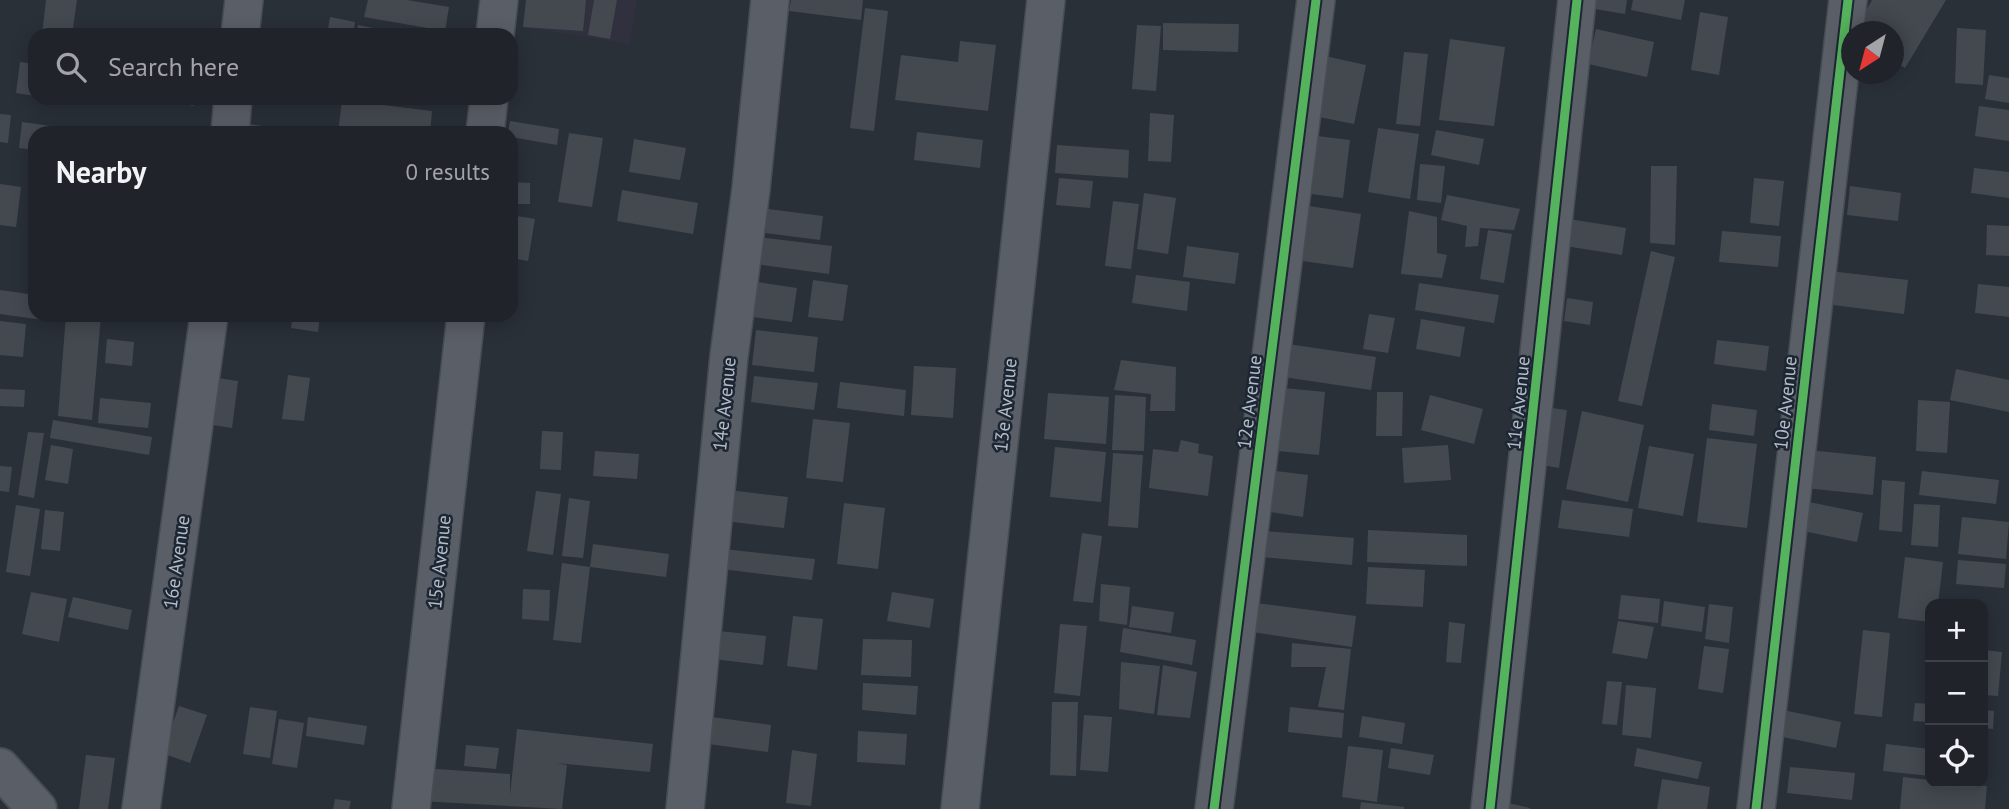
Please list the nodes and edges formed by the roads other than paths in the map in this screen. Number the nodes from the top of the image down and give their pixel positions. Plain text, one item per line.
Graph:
1 (244, 0) edge
2 (499, 0) edge
3 (770, 0) edge
4 (1046, 0) edge
5 (1316, 0) edge
6 (1577, 0) edge
7 (1848, 0) edge
8 (241, 28) edge
9 (496, 28) edge
10 (232, 105) edge
11 (488, 105) edge
12 (231, 126) edge
13 (486, 126) edge
14 (208, 322) edge
15 (465, 322) edge
16 (0, 768) edge
17 (37, 809) edge
18 (141, 809) edge
19 (411, 809) edge
20 (685, 809) edge
21 (960, 809) edge
22 (1214, 809) edge
23 (1490, 809) edge
24 (1756, 809) edge

1 - 8 street
2 - 9 street
3 - 20 street, 14e Avenue
4 - 21 street, 13e Avenue
5 - 22 street, 12e Avenue
6 - 23 street, 11e Avenue
7 - 24 street, 10e Avenue
10 - 12 street
11 - 13 street
14 - 18 street, 16e Avenue
15 - 19 street, 15e Avenue
16 - 17 street

